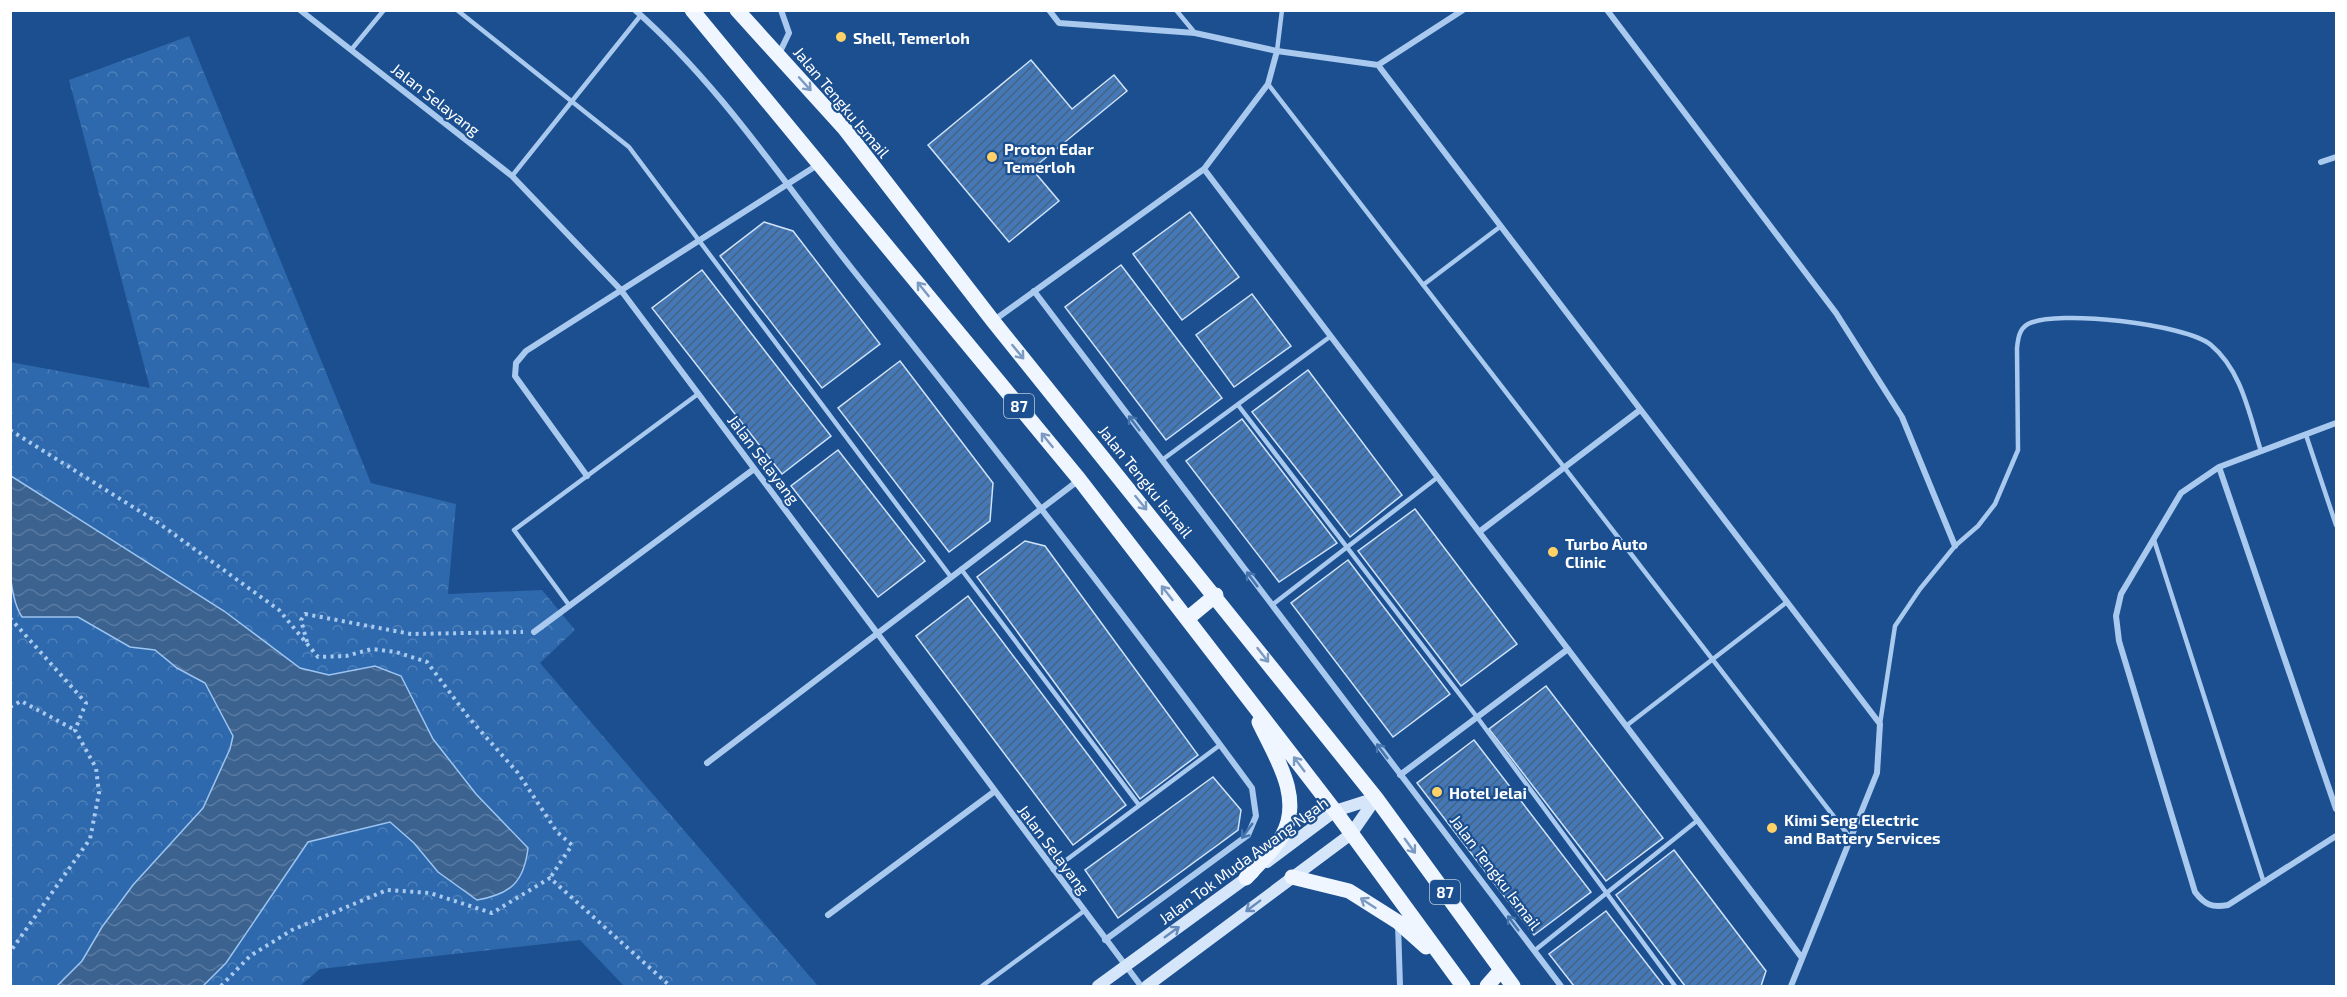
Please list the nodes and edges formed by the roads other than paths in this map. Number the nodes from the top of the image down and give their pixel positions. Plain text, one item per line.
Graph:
1 (300, 10) edge
2 (384, 10) edge
3 (458, 10) edge
4 (692, 10) edge
5 (737, 10) edge
6 (781, 10) edge
7 (1049, 10) edge
8 (1176, 10) edge
9 (1282, 10) edge
10 (1463, 10) edge
11 (1607, 10) edge
12 (638, 13) edge
13 (1196, 33) junction
14 (351, 50) junction
15 (1277, 51) junction
16 (778, 54) junction
17 (1378, 65) junction
18 (1268, 84) junction
19 (572, 102) junction
20 (2337, 157) edge
21 (2321, 162) dead end
22 (820, 164) junction
23 (1204, 169) junction
24 (512, 176) junction
25 (786, 185) junction
26 (1501, 226) junction
27 (700, 239) junction
28 (1423, 285) junction
29 (620, 289) junction
30 (1034, 291) junction
31 (993, 321) junction
32 (1331, 336) junction
33 (698, 393) junction
34 (1238, 405) junction
35 (1640, 410) junction
36 (2337, 423) edge
37 (2306, 435) junction
38 (2261, 452) junction
39 (1162, 460) junction
40 (2219, 467) junction
41 (1564, 468) junction
42 (754, 469) junction
43 (587, 476) junction
44 (1438, 477) junction
45 (1079, 479) junction
46 (1043, 507) junction
47 (2337, 525) edge
48 (1479, 532) junction
49 (2153, 537) junction
50 (1955, 546) junction
51 (1346, 548) junction
52 (961, 569) junction
53 (951, 577) junction
54 (1216, 595) junction
55 (1787, 602) junction
56 (569, 605) junction
57 (1272, 605) junction
58 (1187, 619) junction
59 (534, 632) road end
60 (877, 633) junction
61 (1568, 649) junction
62 (1712, 659) junction
63 (1243, 690) junction
64 (1477, 717) junction
65 (1880, 724) junction
66 (1626, 726) junction
67 (1220, 745) junction
68 (707, 763) dead end
69 (1400, 775) junction
70 (994, 791) junction
71 (1376, 798) junction
72 (1139, 805) junction
73 (2337, 809) edge
74 (1335, 811) junction
75 (1698, 820) junction
76 (1351, 834) junction
77 (2337, 836) edge
78 (1852, 840) junction
79 (1053, 870) junction
80 (1292, 877) junction
81 (1246, 878) junction
82 (2264, 883) junction
83 (1605, 894) junction
84 (1084, 911) junction
85 (828, 915) dead end
86 (1398, 922) junction
87 (1105, 940) junction
88 (1534, 951) junction
89 (1802, 958) junction
90 (1447, 965) junction
91 (1125, 966) junction
92 (1501, 970) junction
93 (982, 987) edge
94 (1098, 987) edge
95 (1141, 987) edge
96 (1147, 987) edge
97 (1400, 987) edge
98 (1463, 987) edge
99 (1487, 987) edge
100 (1514, 987) edge
101 (1561, 987) edge
102 (1675, 987) edge
103 (1791, 987) edge

1 - 14 street, Jalan Selayang
2 - 14 lane
3 - 19 lane
4 - 22 main road, 87
5 - 16 main road, Jalan Tengku Ismail / 87
6 - 16 street
7 - 13 street
8 - 13 lane
9 - 15 lane
10 - 17 street
11 - 50 street
12 - 19 lane
12 - 25 street
13 - 15 street
14 - 24 street, Jalan Selayang
15 - 17 street
15 - 18 street
16 -> 31 main road, Jalan Tengku Ismail / 87
17 - 26 street
18 - 23 street
18 - 28 lane
19 - 24 lane
19 - 27 lane
20 - 21 street
22 - 25 street
45 -> 22 main road, 87
23 - 30 street
23 - 32 street
24 - 29 street, Jalan Selayang
25 - 27 street
25 - 46 street
26 - 28 lane
26 - 35 street
27 - 29 street
27 - 53 lane
28 - 41 lane
29 - 33 street, Jalan Selayang
29 - 43 street
30 - 31 street
39 -> 30 street, Jalan Tengku Ismail
31 -> 54 main road, Jalan Tengku Ismail / 87
32 - 34 lane
32 - 44 street
33 - 42 street, Jalan Selayang
33 - 43 lane
34 - 39 lane
34 - 51 lane
35 - 41 street
35 - 55 street
36 - 37 street
37 - 38 street
37 - 47 lane
38 - 40 street
38 - 50 lane
57 -> 39 street, Jalan Tengku Ismail
40 - 49 street
40 - 73 street
41 - 48 street
41 - 62 lane
42 - 56 street
42 - 60 street, Jalan Selayang
43 - 56 lane
44 - 48 street
44 - 51 lane
45 - 46 street
58 -> 45 main road, 87
46 - 52 street
46 - 67 street
48 - 61 street
49 - 82 lane
49 - 82 street
50 - 65 lane
51 - 57 lane
51 - 64 lane
52 - 53 street
52 - 72 lane
53 - 60 street
54 - 58 main road
54 -> 71 main road, Jalan Tengku Ismail / 87
55 - 62 lane
55 - 65 street
56 - 59 street
69 -> 57 street, Jalan Tengku Ismail
58 - 63 main road, 87
60 - 68 street
60 - 70 street, Jalan Selayang
61 - 64 street
61 - 66 street
62 - 66 lane
62 - 78 lane
74 -> 63 main road, 87
63 - 81 main road
64 - 69 street
64 - 83 lane
65 - 78 street
66 - 75 street
67 - 72 lane
67 -> 87 street
88 -> 69 street, Jalan Tengku Ismail
70 - 79 street, Jalan Selayang
70 - 85 street
71 - 74 main road, Jalan Tok Muda Awang Ngah
71 - 76 main road
71 -> 92 main road, Jalan Tengku Ismail / 87
72 - 79 lane
74 - 76 main road, 87
74 - 81 main road, Jalan Tok Muda Awang Ngah
75 - 83 lane
75 - 89 street
76 - 80 main road
76 - 90 main road, 87
77 - 82 street
78 - 89 street
79 - 84 street, Jalan Selayang
86 -> 80 main road
80 -> 96 main road
91 -> 81 main road, Jalan Tok Muda Awang Ngah
83 - 88 lane
83 - 102 lane
84 - 87 street, Jalan Selayang
84 - 93 lane
86 - 90 main road
86 - 97 street
87 - 91 street, Jalan Selayang
88 - 101 street, Jalan Tengku Ismail
89 - 103 street
90 - 98 main road, 87
91 - 94 main road, Jalan Tok Muda Awang Ngah
91 - 95 street, Jalan Selayang
92 - 99 main road
92 - 100 main road, Jalan Tengku Ismail / 87

